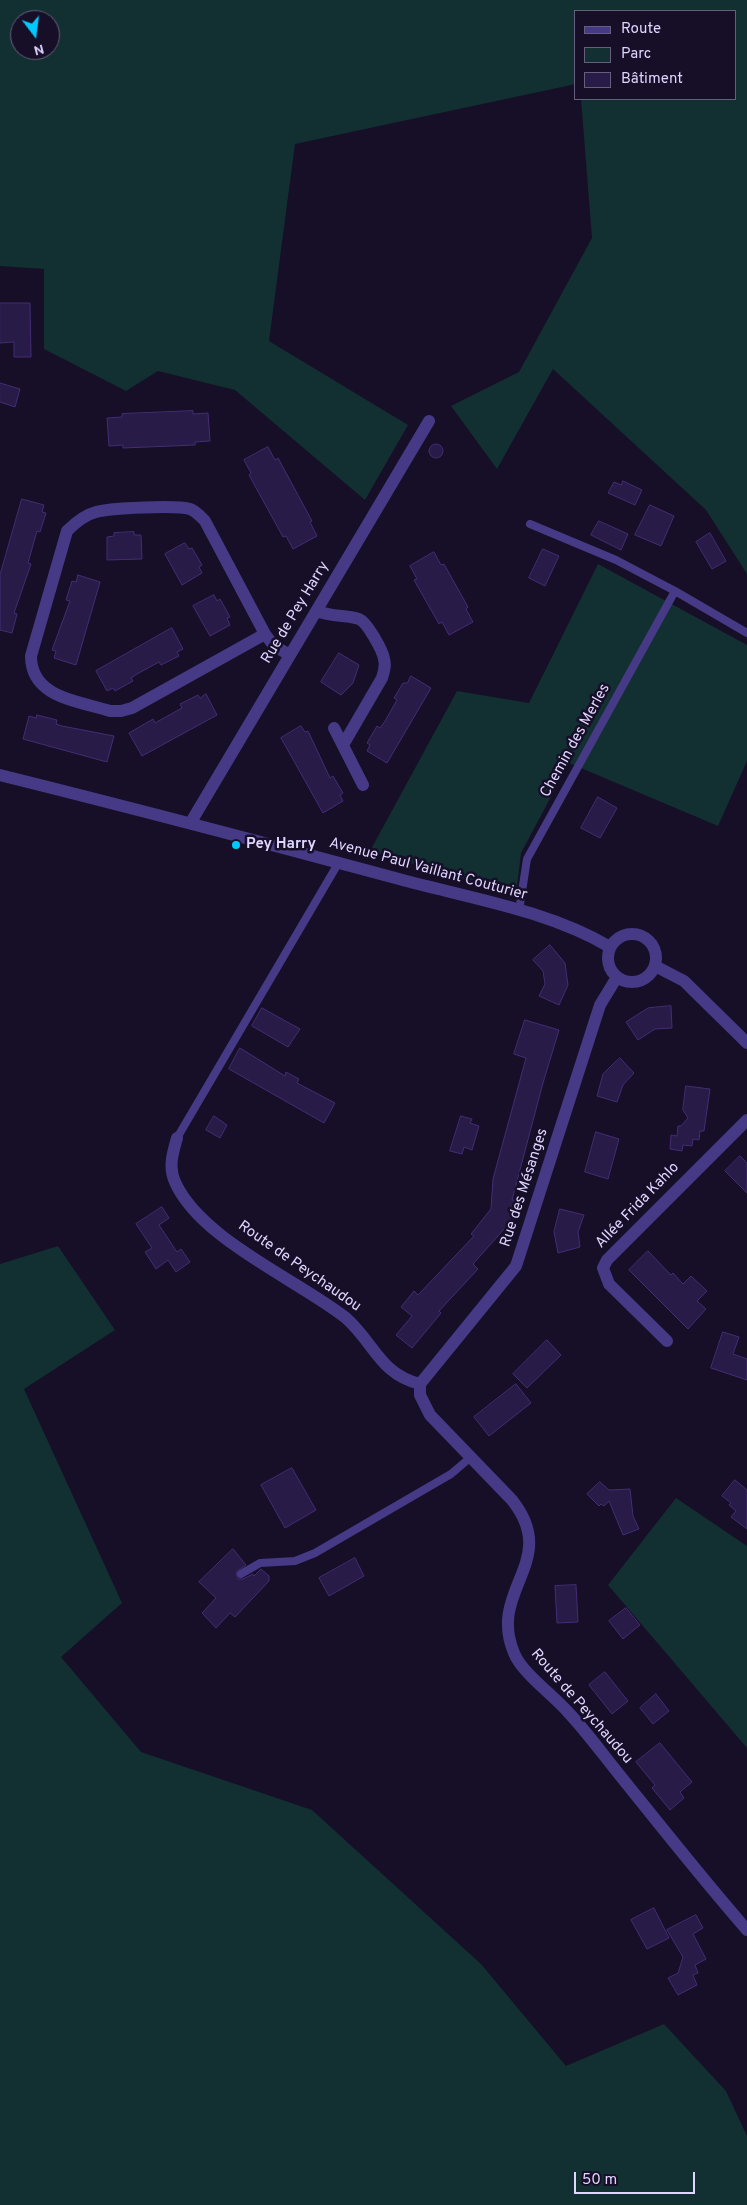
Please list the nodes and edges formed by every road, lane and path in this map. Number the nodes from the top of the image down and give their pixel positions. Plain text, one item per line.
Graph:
1 (429, 422) dead end
2 (530, 524) dead end
3 (675, 591) junction
4 (316, 611) junction
5 (747, 633) edge
6 (266, 634) junction
7 (290, 656) junction
8 (334, 728) dead end
9 (343, 745) junction
10 (0, 775) edge
11 (364, 785) dead end
12 (192, 822) junction
13 (339, 862) junction
14 (519, 911) junction
15 (610, 947) junction
16 (655, 966) junction
17 (617, 977) junction
18 (747, 1043) edge
19 (747, 1120) edge
20 (177, 1138) joint
21 (666, 1342) dead end
22 (420, 1384) junction
23 (472, 1457) junction
24 (242, 1574) dead end
25 (747, 1930) edge

1 - 4 street, Rue de Pey Harry
2 - 3 lane
3 - 5 lane
3 - 14 lane, Chemin des Merles
4 - 7 street, Rue de Pey Harry
4 - 9 street
6 - 6 street
6 - 7 street
7 - 12 street, Rue de Pey Harry
8 - 9 street
9 - 11 street
10 - 12 street, Avenue Paul Vaillant Couturier
12 - 13 street, Avenue Paul Vaillant Couturier
13 - 14 street, Avenue Paul Vaillant Couturier
13 - 20 lane, Route de Peychaudou
14 - 15 street, Avenue Paul Vaillant Couturier
15 - 16 street
15 - 17 street
16 - 17 street
16 - 18 street
17 - 22 street, Rue des Mésanges
19 - 21 street, Allée Frida Kahlo
20 - 22 street, Route de Peychaudou
22 - 23 street, Route de Peychaudou
23 - 24 lane
23 - 25 street, Route de Peychaudou

